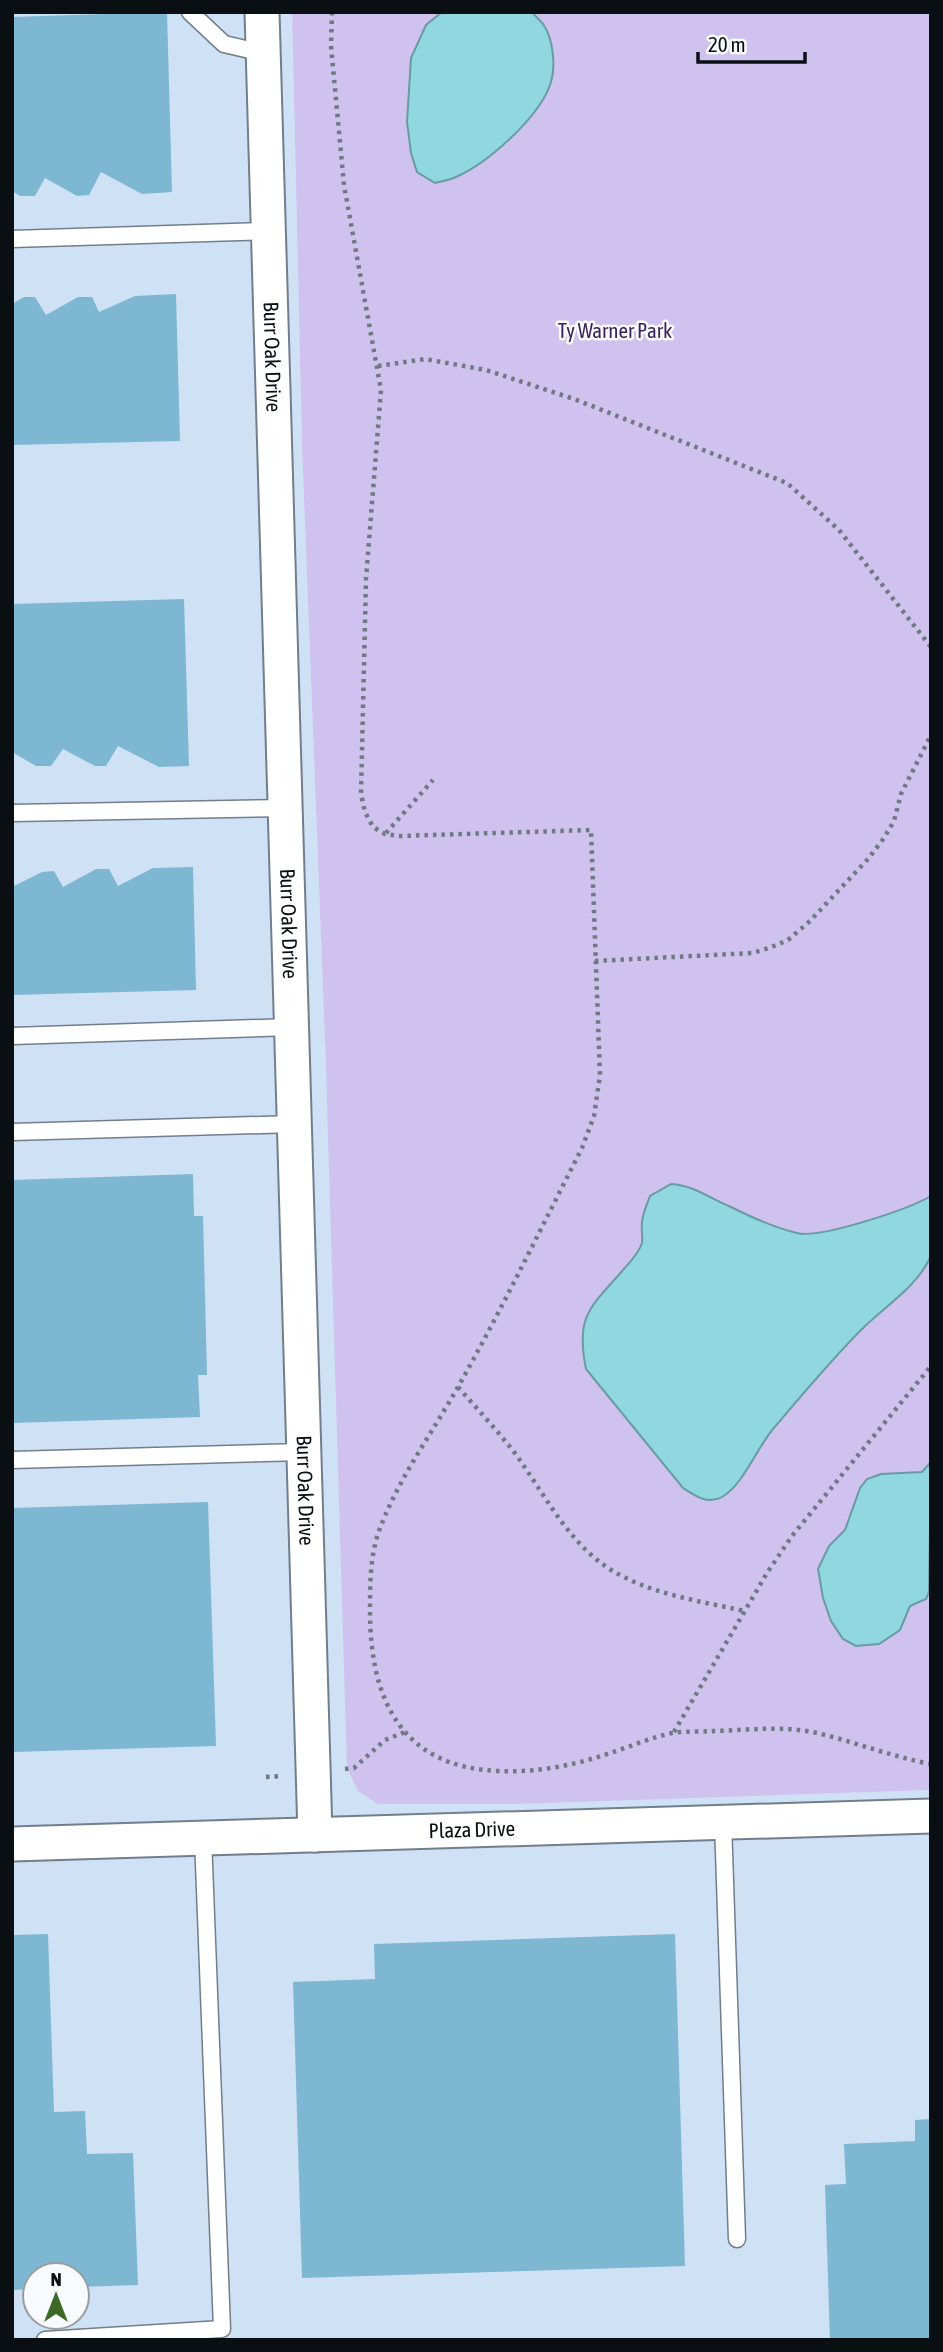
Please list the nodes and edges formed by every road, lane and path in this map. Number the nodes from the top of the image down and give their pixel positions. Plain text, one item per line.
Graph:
1 (190, 12) edge
2 (262, 12) edge
3 (332, 12) edge
4 (263, 53) junction
5 (268, 231) junction
6 (12, 239) edge
7 (378, 366) junction
8 (931, 647) edge
9 (931, 735) edge
10 (433, 780) dead end
11 (285, 808) junction
12 (12, 813) edge
13 (385, 834) junction
14 (595, 961) junction
15 (291, 1027) junction
16 (12, 1036) edge
17 (295, 1124) junction
18 (12, 1132) edge
19 (931, 1366) edge
20 (458, 1387) junction
21 (304, 1452) junction
22 (12, 1460) edge
23 (744, 1611) junction
24 (673, 1733) junction
25 (931, 1764) edge
26 (931, 1816) edge
27 (723, 1822) junction
28 (315, 1835) junction
29 (203, 1838) junction
30 (12, 1844) edge
31 (737, 2239) dead end
32 (45, 2340) edge

1 - 4 lane
2 - 4 street, Burr Oak Drive
3 - 7 path
4 - 5 street, Burr Oak Drive
5 - 6 lane
5 - 11 street, Burr Oak Drive
7 - 8 path
7 - 13 path
9 - 14 path
10 - 13 path
11 - 12 lane
11 - 15 street, Burr Oak Drive
13 - 14 path
14 - 20 path
15 - 16 lane
15 - 17 street, Burr Oak Drive
17 - 18 lane
17 - 21 street, Burr Oak Drive
19 - 23 path
20 - 23 path
20 - 24 path
21 - 22 lane
21 - 28 street, Burr Oak Drive
23 - 24 path
24 - 25 path
26 - 27 street, Plaza Drive
27 - 28 street, Plaza Drive
27 - 31 lane
28 - 29 street, Plaza Drive
29 - 30 street, Plaza Drive
29 - 32 lane

